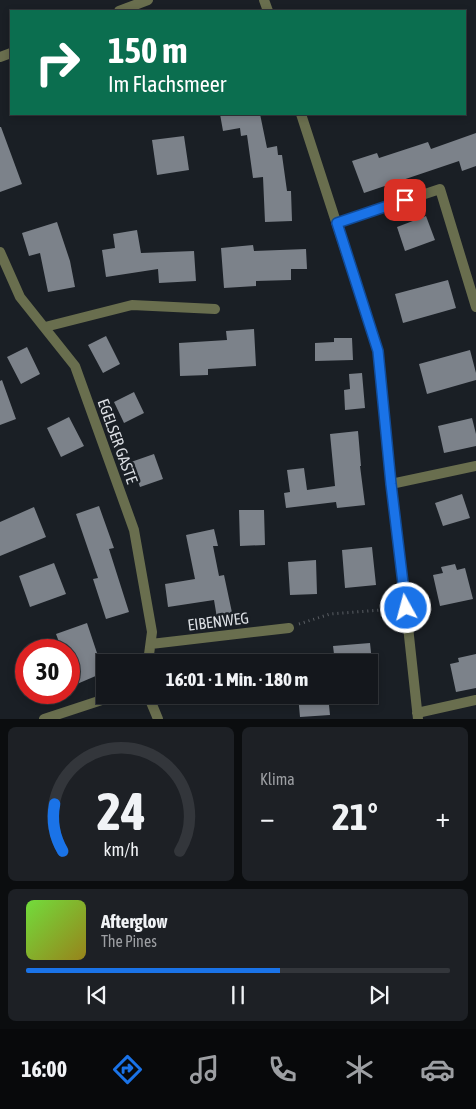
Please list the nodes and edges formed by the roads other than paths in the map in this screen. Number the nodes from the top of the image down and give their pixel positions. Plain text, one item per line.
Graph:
1 (148, 0) edge
2 (122, 10) edge
3 (302, 115) edge
4 (337, 223) junction
5 (0, 252) edge
6 (476, 307) edge
7 (215, 309) dead end
8 (45, 327) junction
9 (476, 466) edge
10 (391, 484) junction
11 (289, 628) road end
12 (151, 644) junction
13 (149, 654) edge
14 (476, 700) edge
15 (96, 702) edge
16 (152, 704) edge
17 (417, 716) edge
18 (44, 719) edge
19 (158, 719) edge

1 - 2 street
3 - 4 street
4 - 6 street
4 - 10 street
5 - 8 street, EGELSER GASTE
7 - 8 street
8 - 12 street, EGELSER GASTE
9 - 10 street
10 - 17 street
11 - 12 street, EIBENWEG
12 - 13 street, EGELSER GASTE
14 - 17 street
15 - 18 street
16 - 19 street

